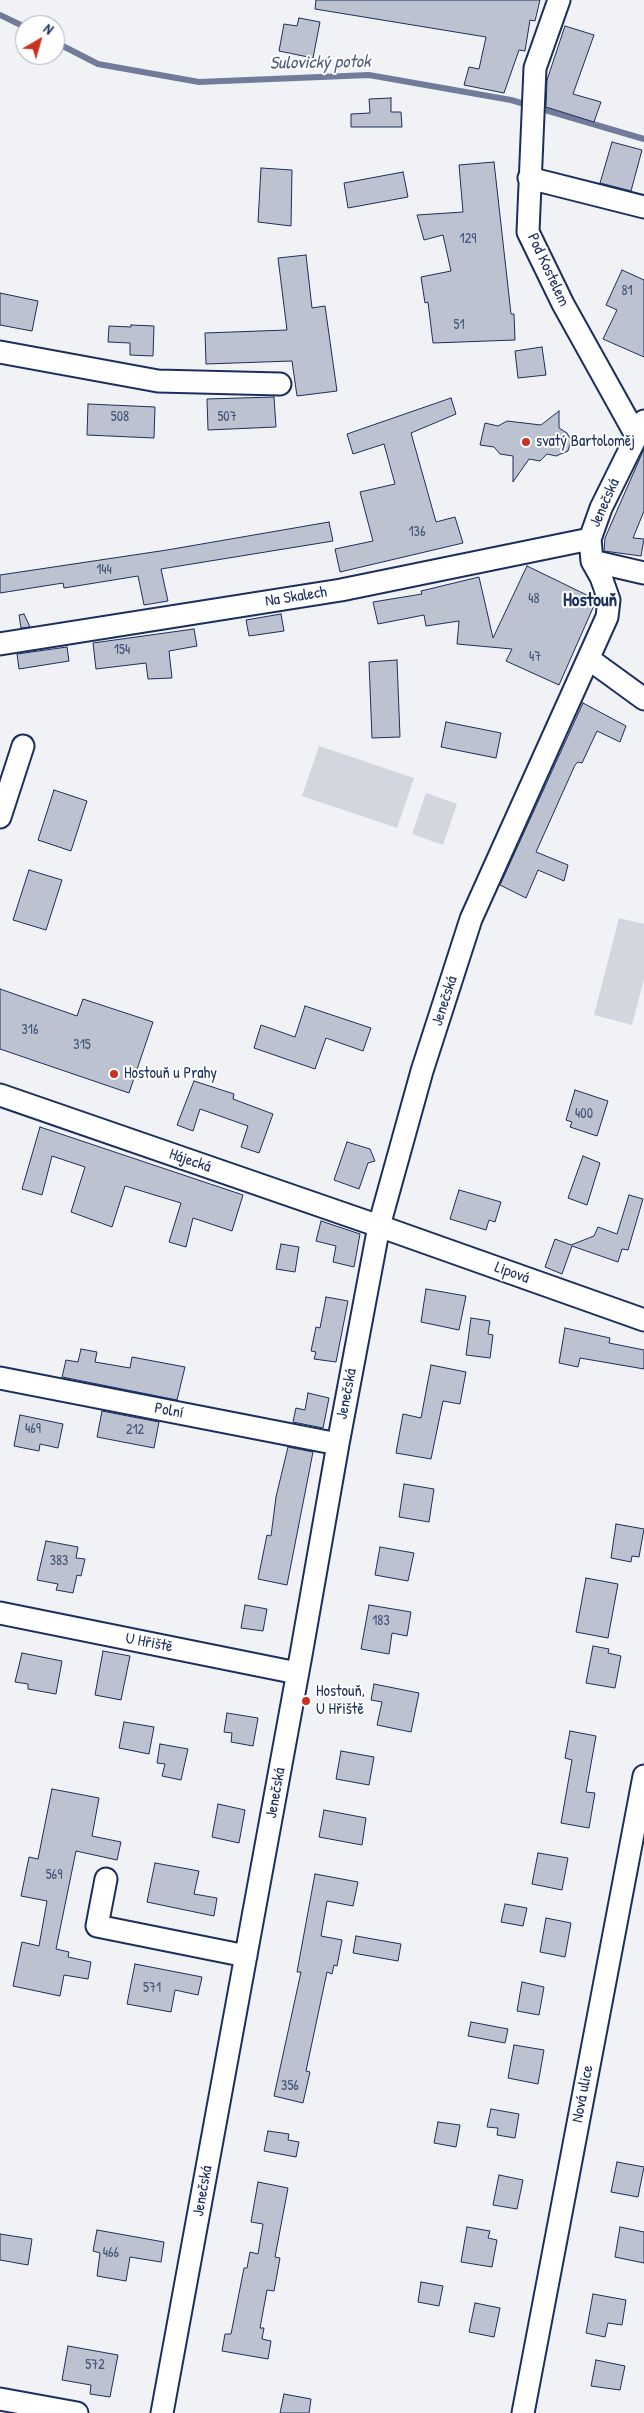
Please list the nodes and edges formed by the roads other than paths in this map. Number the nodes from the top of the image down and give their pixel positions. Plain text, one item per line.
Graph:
1 (559, 0) edge
2 (529, 178) junction
3 (644, 207) edge
4 (0, 352) edge
5 (280, 384) dead end
6 (640, 429) edge
7 (590, 539) junction
8 (592, 561) junction
9 (644, 573) edge
10 (0, 644) edge
11 (589, 659) junction
12 (644, 699) edge
13 (23, 746) dead end
14 (0, 817) edge
15 (0, 1096) edge
16 (379, 1226) junction
17 (644, 1320) edge
18 (0, 1378) edge
19 (338, 1444) junction
20 (0, 1613) edge
21 (297, 1673) junction
22 (644, 1776) edge
23 (106, 1879) dead end
24 (246, 1956) junction
25 (0, 2398) edge
26 (77, 2413) edge
27 (162, 2413) edge
28 (523, 2413) edge

1 - 2 street, Pod Kostelem
2 - 3 street
2 - 6 street, Pod Kostelem
4 - 5 street
6 - 7 street, Jenečská
7 - 8 street, Jenečská
7 - 10 street, Na Skalech
8 - 9 street
8 - 11 street, Jenečská
11 - 12 street
11 - 16 street, Jenečská
13 - 14 street
15 - 16 street, Hájecká
16 - 17 street, Lipová
16 - 19 street, Jenečská
18 - 19 street, Polní
19 - 21 street, Jenečská
20 - 21 street, U Hřiště
21 - 24 street, Jenečská
22 - 28 street, Nová ulice
23 - 24 street
24 - 27 street, Jenečská
25 - 26 street

